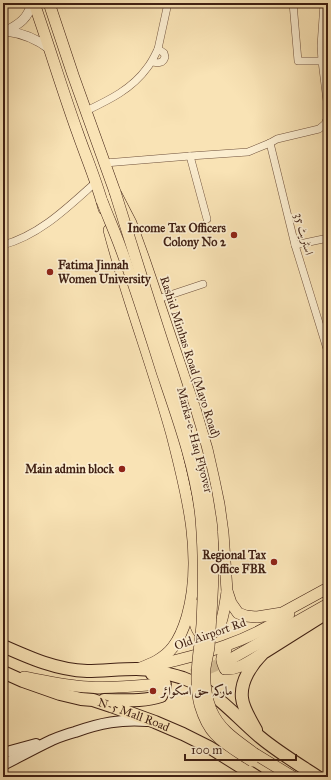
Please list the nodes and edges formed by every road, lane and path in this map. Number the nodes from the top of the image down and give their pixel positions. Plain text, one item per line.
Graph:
1 (33, 3) edge
2 (50, 3) edge
3 (168, 3) edge
4 (293, 3) edge
5 (324, 3) edge
6 (4, 31) edge
7 (50, 49) junction
8 (158, 49) junction
9 (322, 61) junction
10 (152, 62) junction
11 (328, 109) edge
12 (86, 111) junction
13 (328, 117) edge
14 (270, 143) junction
15 (190, 156) junction
16 (105, 163) junction
17 (96, 182) junction
18 (114, 192) junction
19 (102, 201) junction
20 (208, 219) dead end
21 (328, 238) edge
22 (3, 245) edge
23 (295, 245) junction
24 (203, 284) dead end
25 (158, 299) junction
26 (328, 352) edge
27 (327, 588) edge
28 (227, 591) junction
29 (192, 594) junction
30 (328, 604) edge
31 (328, 612) edge
32 (234, 642) junction
33 (3, 646) edge
34 (3, 652) edge
35 (264, 653) junction
36 (35, 660) junction
37 (229, 660) tunnel mouth
38 (138, 669) junction
39 (5, 673) edge
40 (160, 684) tunnel mouth
41 (93, 700) junction
42 (155, 722) junction
43 (260, 738) junction
44 (53, 740) junction
45 (3, 752) edge
46 (254, 757) junction
47 (3, 766) edge
48 (257, 777) edge
49 (280, 777) edge
50 (293, 777) edge
51 (318, 777) edge

1 - 6 street
1 - 7 main road
2 - 12 main road, Rashid Minhas Road (Mayo Road)
3 - 8 street
4 - 9 street
5 - 9 street
6 - 7 street
7 - 17 main road
8 - 10 street
8 - 10 street
9 - 11 street
10 - 12 street
12 - 16 main road, Rashid Minhas Road (Mayo Road)
13 - 14 street
14 - 15 street
14 - 23 street, اسٹریٹ 35
15 - 16 street
15 - 20 street
16 - 18 main road, Rashid Minhas Road (Mayo Road)
17 - 19 main road
17 - 22 street
18 - 25 main road, Rashid Minhas Road (Mayo Road)
18 - 46 main road, Marka-e-Haq Flyover, bridge
19 - 29 main road
19 - 46 main road, Marka-e-Haq Flyover, bridge
21 - 23 street
23 - 26 street, اسٹریٹ 35
24 - 25 street
25 - 28 main road, Rashid Minhas Road (Mayo Road)
27 - 28 main road, Rashid Minhas Road (Mayo Road)
27 - 32 main road, Old Airport Rd
28 - 29 main road
29 - 38 main road
30 - 37 main road
31 - 35 highway
32 - 35 main road
32 - 38 main road, Old Airport Rd
33 - 36 highway
34 - 36 main road
35 - 43 highway
36 - 38 highway
38 - 41 highway
38 - 43 highway
39 - 40 main road
39 - 41 highway, N-5 Mall Road
41 - 42 highway, N-5 Mall Road
42 - 44 main road
42 - 48 highway, N-5 Mall Road
43 - 51 highway
44 - 45 main road
44 - 47 main road
46 - 49 main road, Marka-e-Haq Flyover
46 - 50 main road, Marka-e-Haq Flyover

